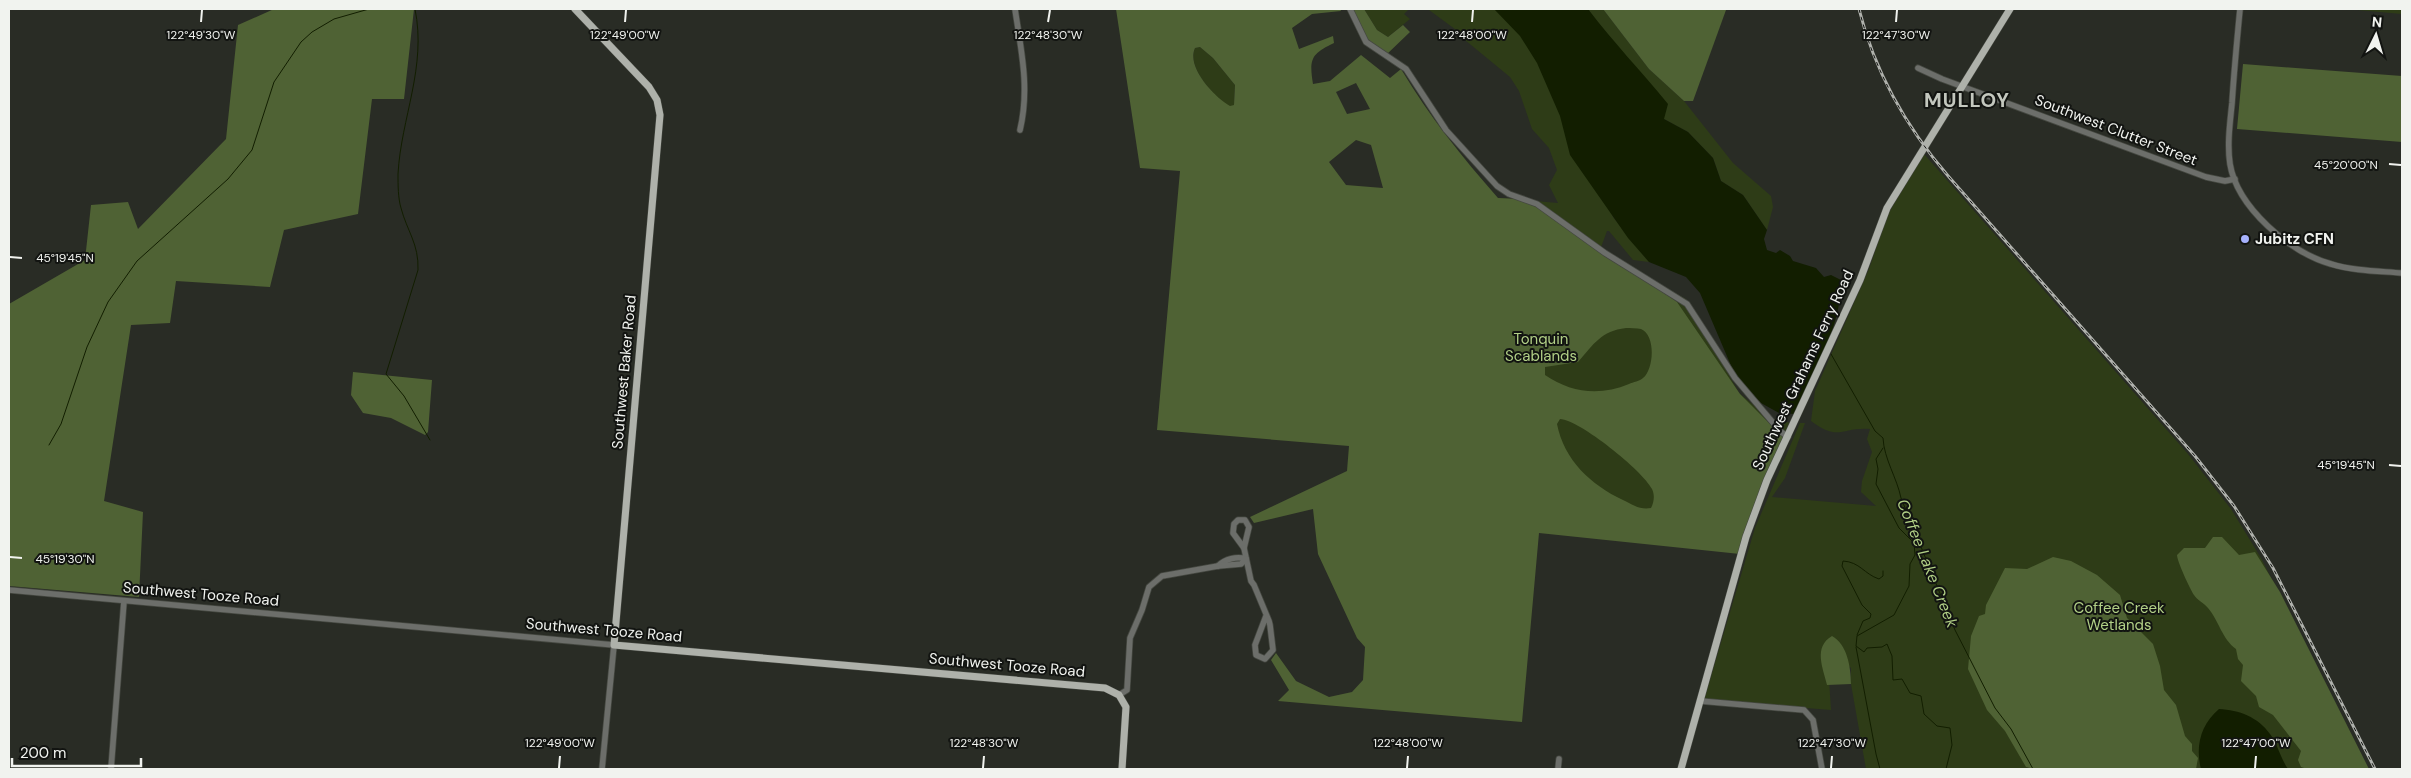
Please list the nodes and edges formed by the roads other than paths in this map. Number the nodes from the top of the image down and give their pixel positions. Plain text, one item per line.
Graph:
1 (575, 9) edge
2 (1014, 9) edge
3 (1350, 9) edge
4 (2010, 9) edge
5 (2240, 9) edge
6 (1918, 68) dead end
7 (1962, 86) junction
8 (1020, 130) dead end
9 (2235, 179) junction
10 (2402, 273) edge
11 (1788, 437) junction
12 (1244, 548) dead end
13 (1246, 560) junction
14 (9, 590) edge
15 (124, 601) junction
16 (1266, 616) junction
17 (614, 645) junction
18 (1119, 695) junction
19 (1700, 701) junction
20 (1559, 759) dead end
21 (111, 769) edge
22 (602, 769) edge
23 (1122, 769) edge
24 (1558, 769) edge
25 (1681, 769) edge
26 (1822, 769) edge

1 - 17 main road, Southwest Baker Road
2 - 8 street
3 - 11 street
4 - 7 main road, Southwest Grahams Ferry Road
5 - 9 street
6 - 7 street, Southwest Clutter Street
7 - 9 street, Southwest Clutter Street
7 - 11 main road, Southwest Grahams Ferry Road
9 - 10 street
11 - 19 main road, Southwest Grahams Ferry Road
12 - 13 street
13 - 16 street
13 - 18 street
14 - 15 street, Southwest Tooze Road
15 - 17 street, Southwest Tooze Road
15 - 21 street
16 - 16 street
17 - 18 main road, Southwest Tooze Road
17 - 22 street, Southwest Baker Road
18 - 23 main road
19 - 25 main road, Southwest Grahams Ferry Road
19 - 26 street
20 - 24 street

